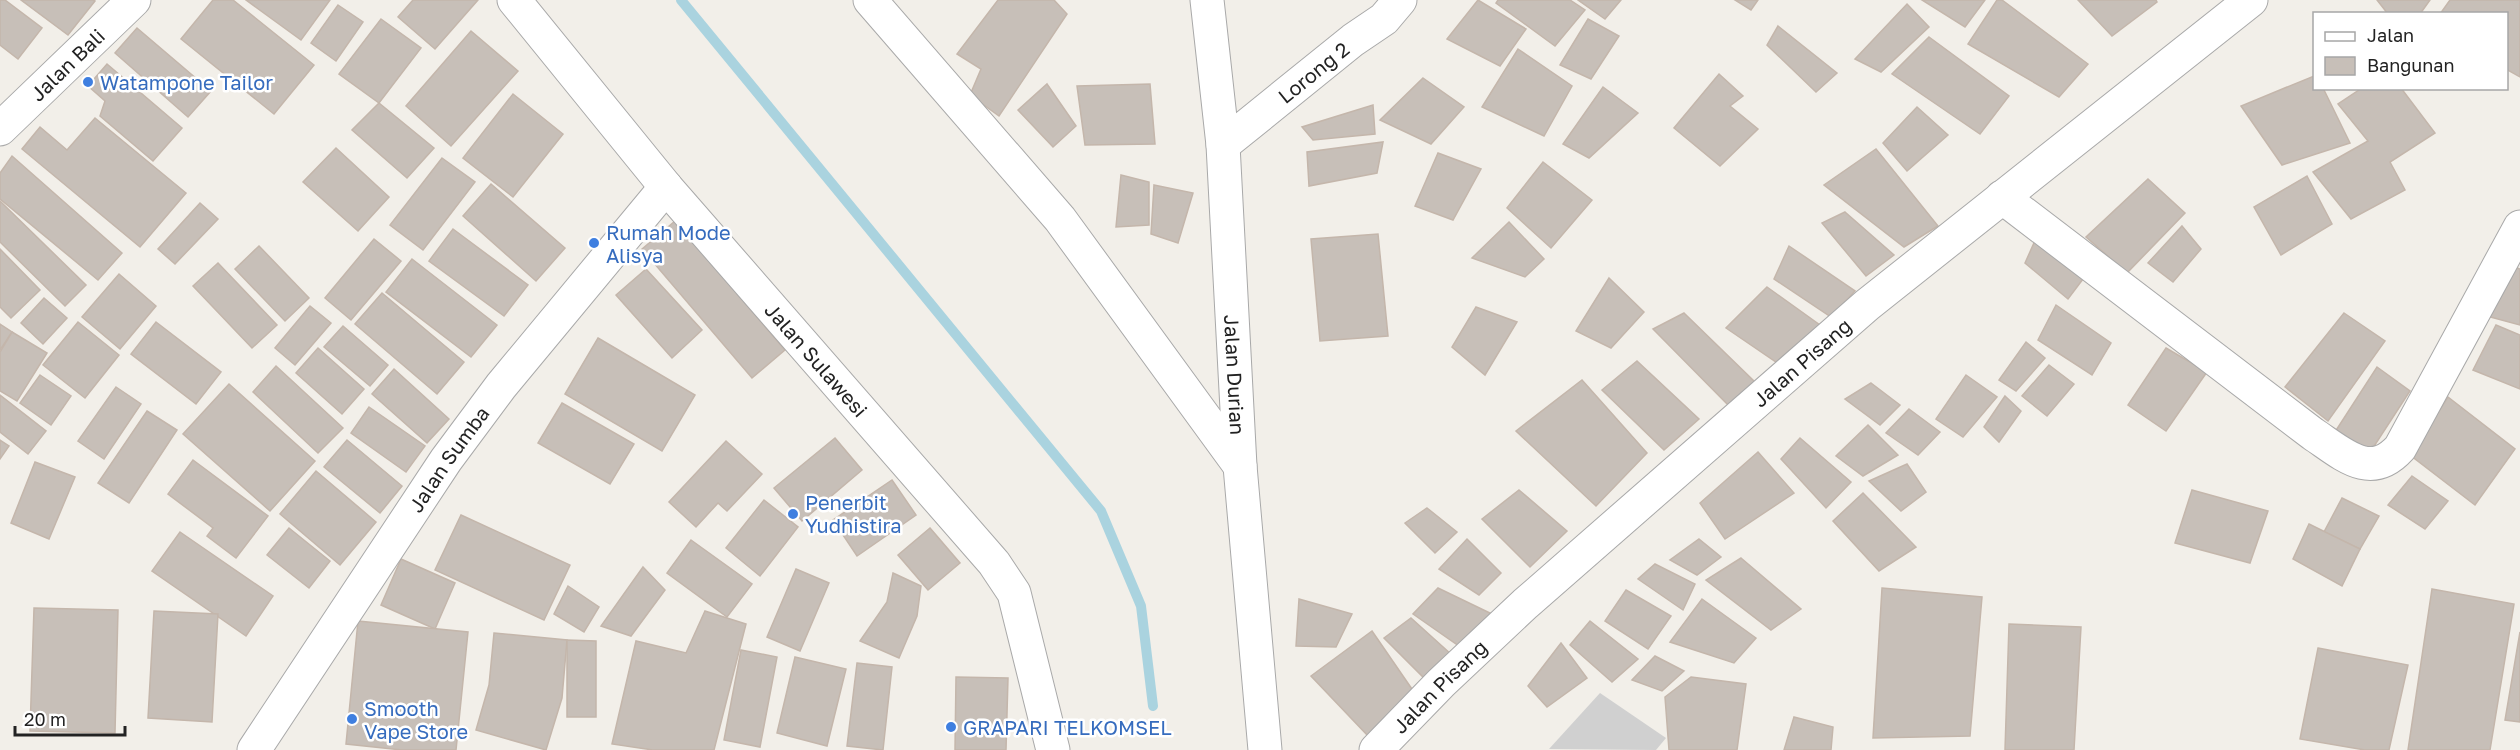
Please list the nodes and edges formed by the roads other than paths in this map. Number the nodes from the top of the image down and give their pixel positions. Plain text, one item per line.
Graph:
1 (134, 0) edge
2 (514, 0) edge
3 (870, 0) edge
4 (1207, 0) edge
5 (1400, 0) edge
6 (2251, 0) edge
7 (0, 129) edge
8 (1223, 145) junction
9 (666, 187) junction
10 (2002, 197) junction
11 (2520, 227) edge
12 (1240, 466) junction
13 (254, 750) edge
14 (1053, 750) edge
15 (1265, 750) edge
16 (1376, 750) edge

1 - 7 street, Jalan Bali
2 - 9 street, Jalan Sulawesi
3 - 12 street
4 - 8 street, Jalan Durian
5 - 8 street, Lorong 2
6 - 10 street, Jalan Pisang
8 - 12 street, Jalan Durian
9 - 13 street, Jalan Sumba
9 - 14 street, Jalan Sulawesi
10 - 11 street
10 - 16 street, Jalan Pisang
12 - 15 street, Jalan Durian

